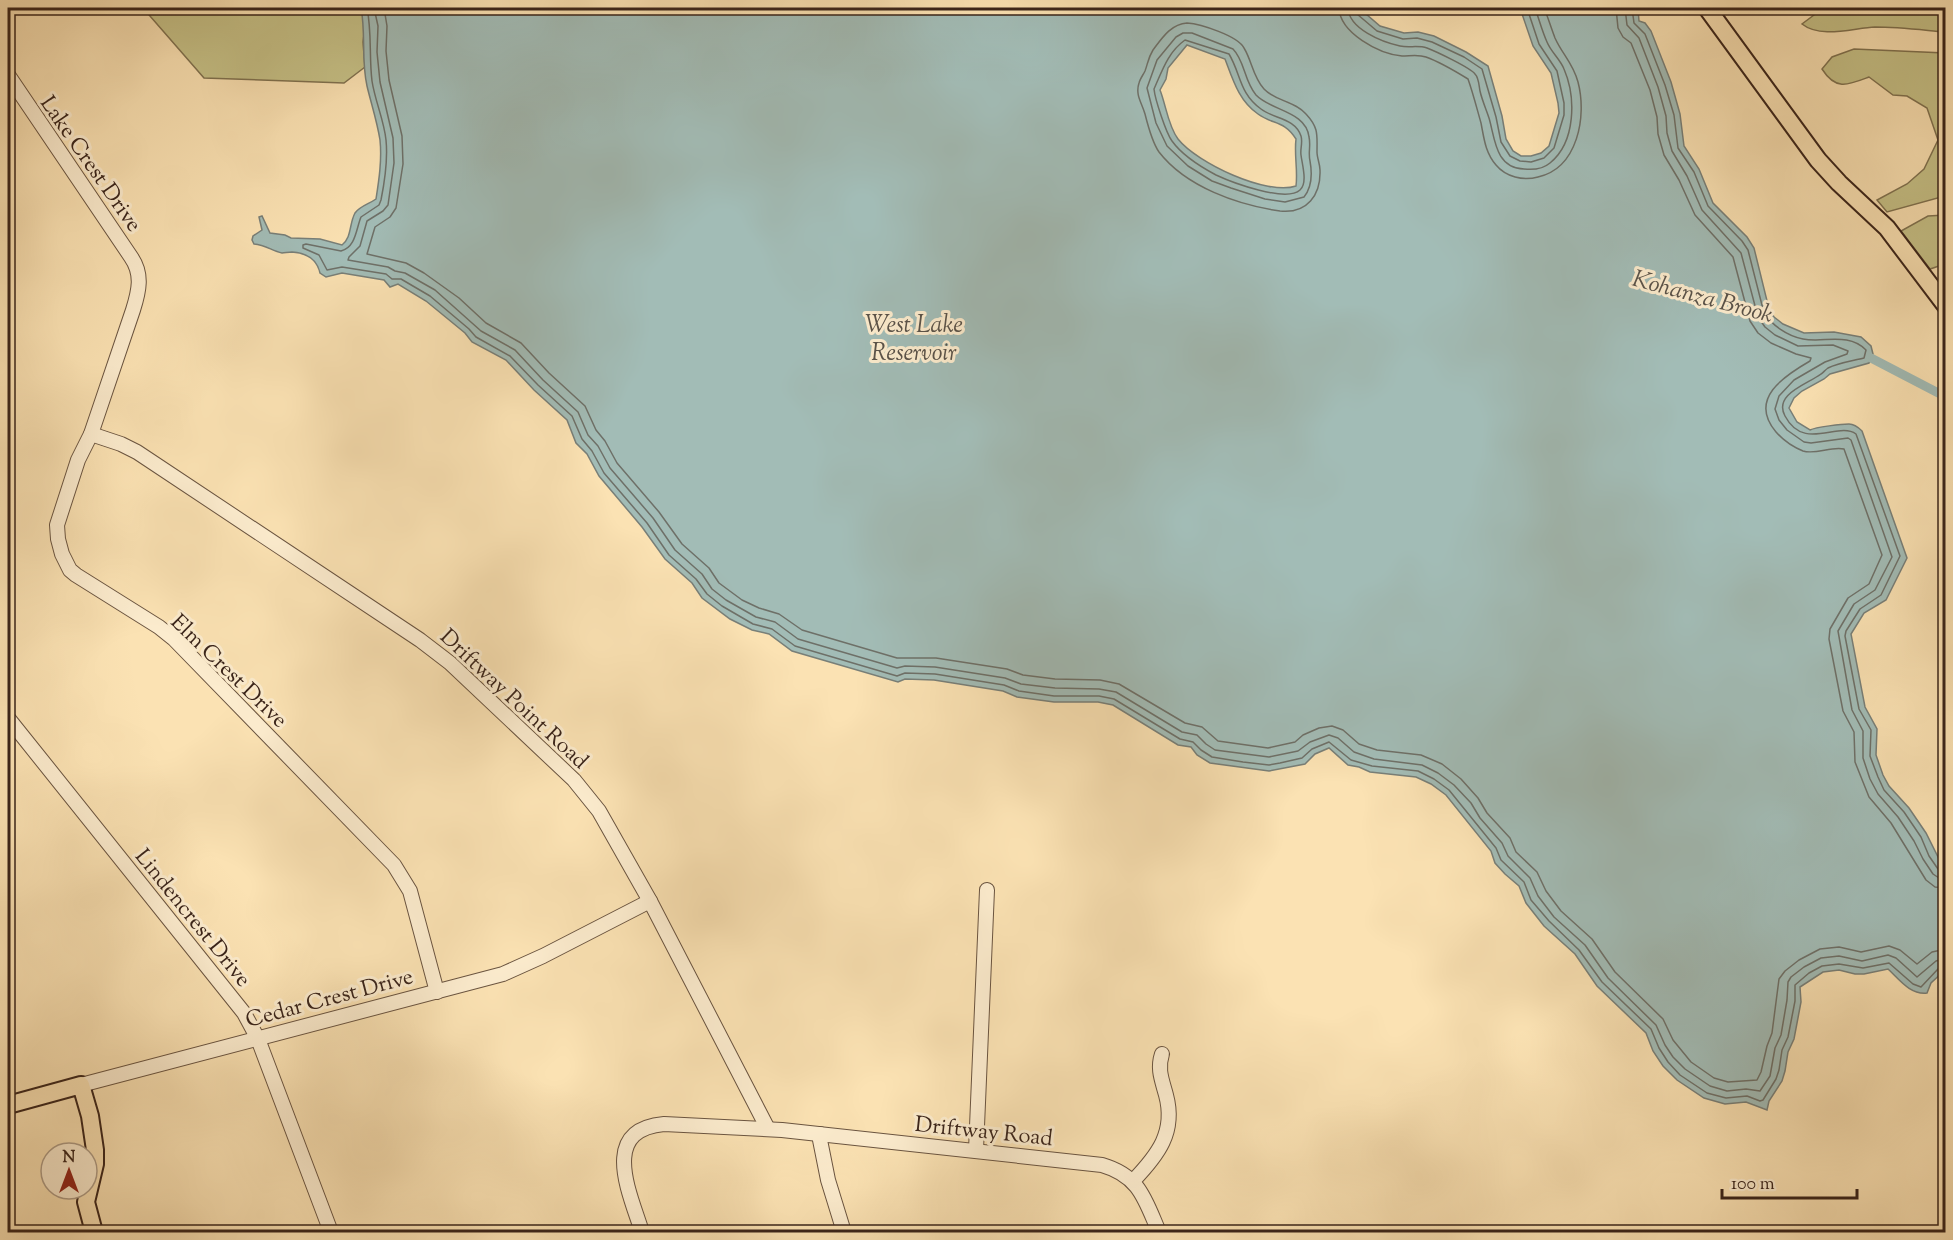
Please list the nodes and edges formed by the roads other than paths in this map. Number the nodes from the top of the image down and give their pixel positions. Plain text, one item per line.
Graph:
1 (1707, 8) edge
2 (8, 75) edge
3 (140, 277) joint
4 (1946, 306) edge
5 (91, 434) junction
6 (8, 718) edge
7 (987, 890) dead end
8 (650, 901) junction
9 (437, 992) junction
10 (258, 1040) junction
11 (1162, 1054) dead end
12 (81, 1085) junction
13 (8, 1105) edge
14 (768, 1129) junction
15 (820, 1134) junction
16 (976, 1150) junction
17 (1133, 1181) junction
18 (94, 1233) edge
19 (331, 1233) edge
20 (642, 1233) edge
21 (844, 1233) edge
22 (1159, 1233) edge

1 - 4 main road
2 - 3 street, Lake Crest Drive
3 - 5 street, Elm Crest Drive
5 - 8 street, Driftway Point Road
5 - 9 street, Elm Crest Drive
6 - 10 street, Lindencrest Drive
7 - 16 street
8 - 9 street, Cedar Crest Drive
8 - 14 street, Driftway Point Road
9 - 10 street, Cedar Crest Drive
10 - 12 street, Cedar Crest Drive
10 - 19 street, Lindencrest Drive
11 - 17 street
12 - 13 main road, Cedar Crest Drive
12 - 18 main road
14 - 15 street, Driftway Road
14 - 20 street, Driftway Road
15 - 16 street, Driftway Road
15 - 21 street
16 - 17 street, Driftway Road
17 - 22 street

